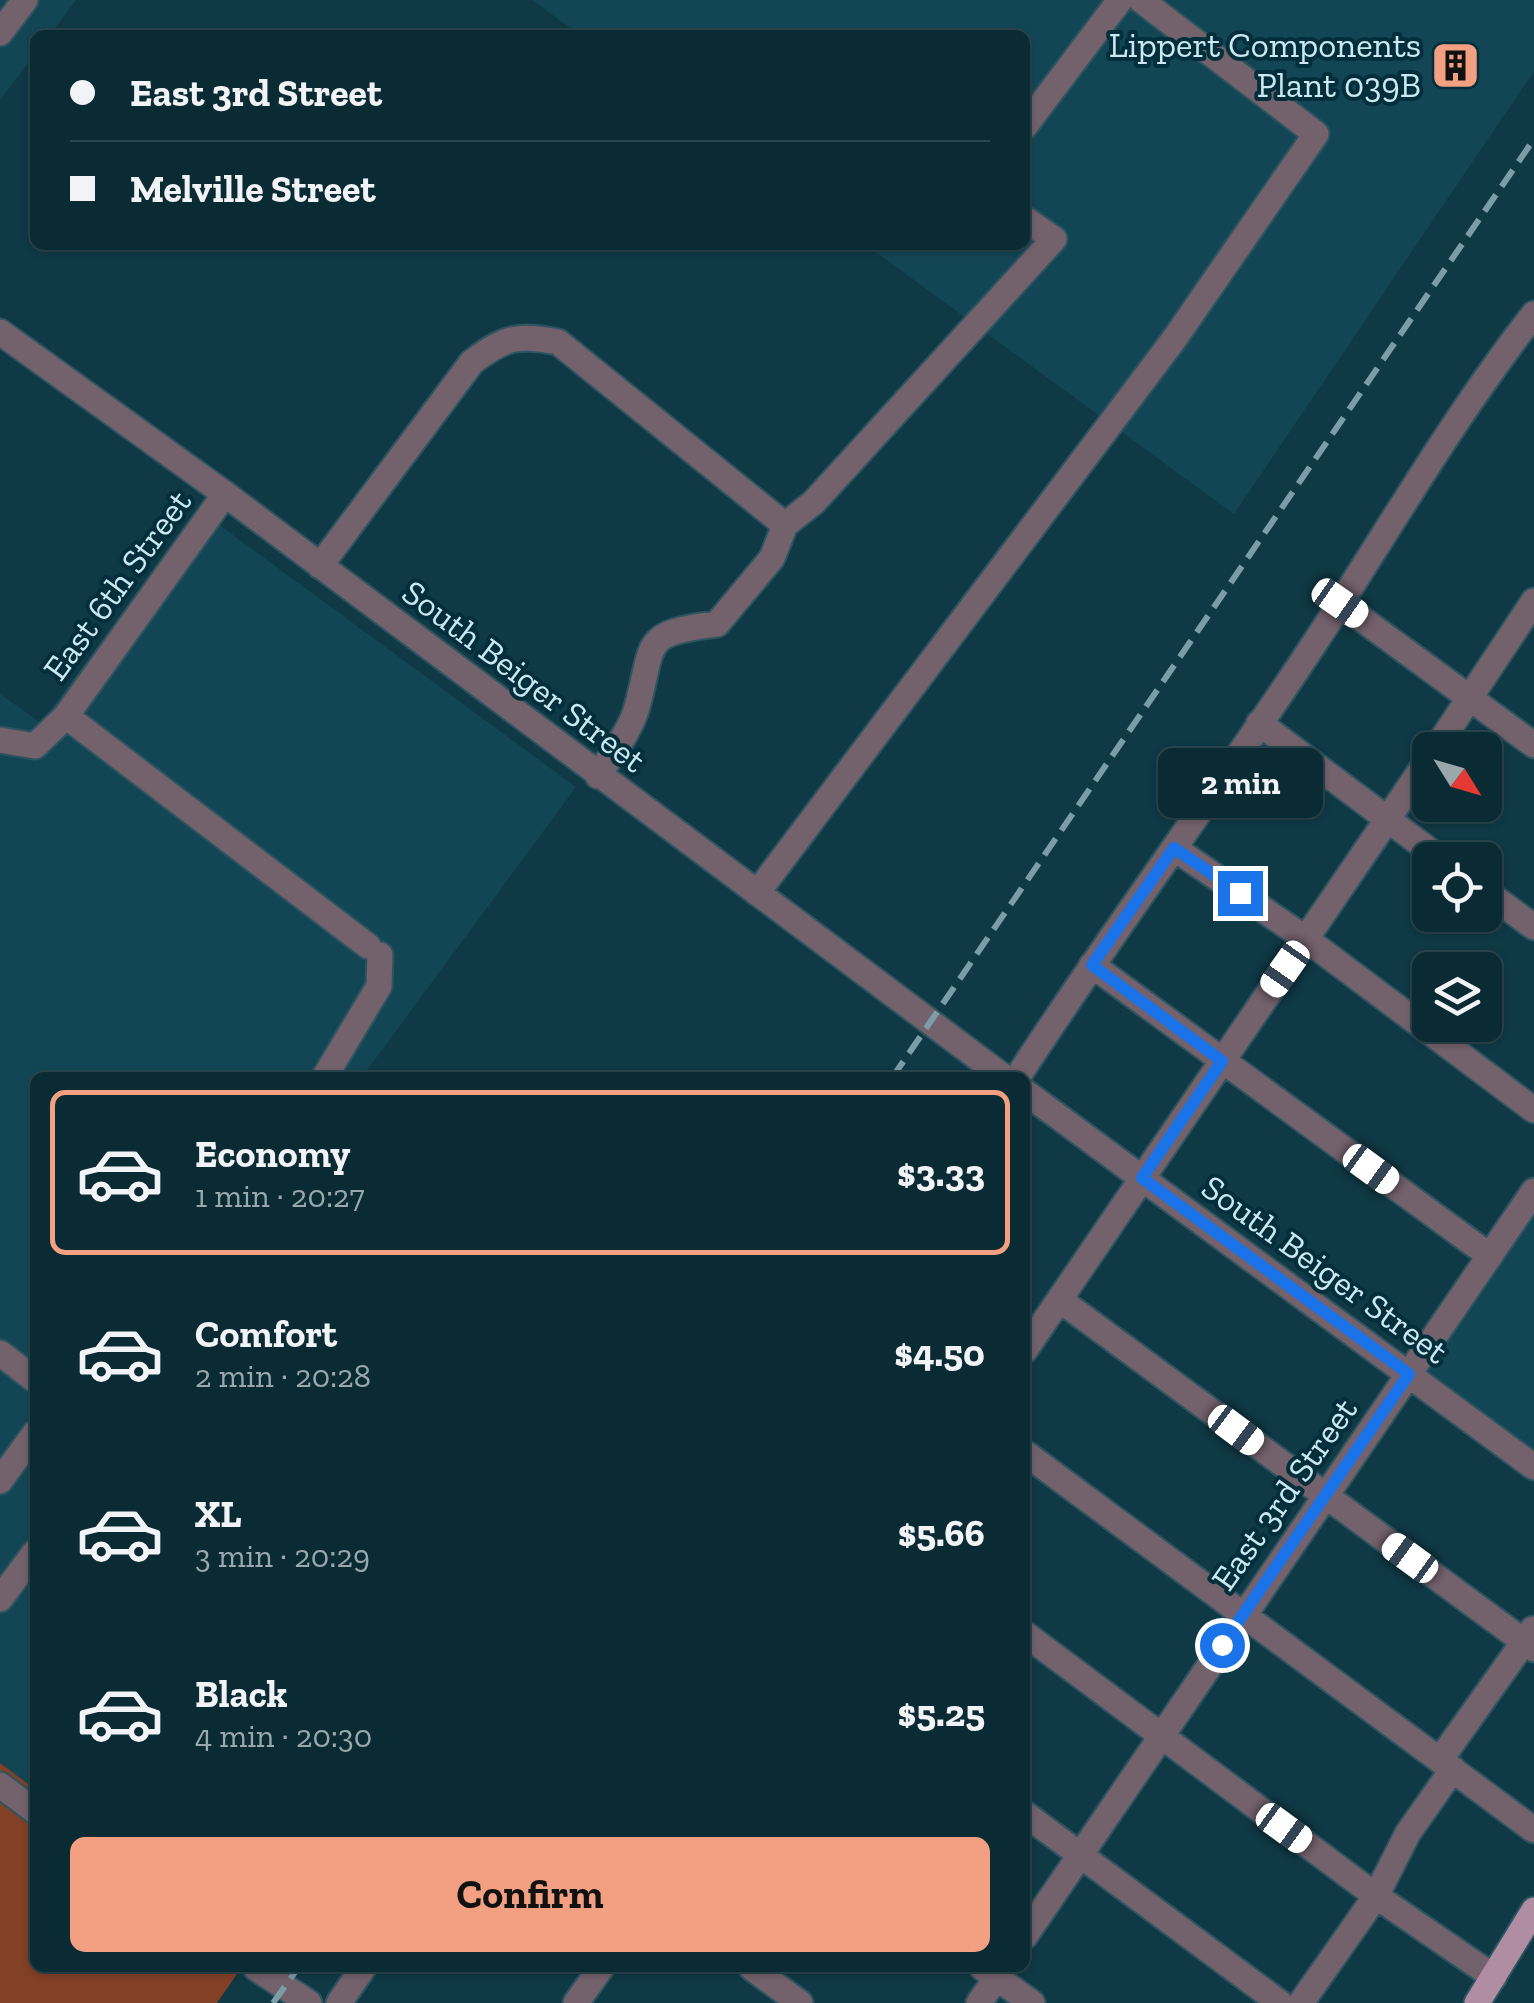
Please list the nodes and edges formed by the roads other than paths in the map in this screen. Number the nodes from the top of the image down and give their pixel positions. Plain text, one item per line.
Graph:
1 (24, 0) edge
2 (1120, 0) edge
3 (1141, 0) edge
4 (0, 33) edge
5 (1030, 119) edge
6 (1030, 223) edge
7 (1534, 314) edge
8 (0, 332) edge
9 (226, 494) junction
10 (786, 525) junction
11 (320, 566) junction
12 (1534, 600) edge
13 (1340, 603) junction
14 (1471, 696) junction
15 (66, 716) junction
16 (0, 720) edge
17 (1259, 723) junction
18 (1446, 732) edge
19 (0, 740) edge
20 (1534, 745) edge
21 (35, 746) junction
22 (598, 776) junction
23 (1412, 783) edge
24 (1387, 820) junction
25 (1417, 842) edge
26 (1174, 848) junction
27 (756, 894) junction
28 (1502, 903) edge
29 (1534, 927) edge
30 (1306, 939) junction
31 (1092, 965) junction
32 (1222, 1061) junction
33 (328, 1072) edge
34 (996, 1072) edge
35 (1021, 1072) edge
36 (1030, 1096) edge
37 (1534, 1110) edge
38 (1142, 1178) junction
39 (1534, 1191) edge
40 (1490, 1256) junction
41 (1060, 1300) junction
42 (1030, 1343) edge
43 (0, 1354) edge
44 (1409, 1374) junction
45 (30, 1376) edge
46 (30, 1440) edge
47 (1030, 1457) edge
48 (1534, 1467) edge
49 (0, 1481) edge
50 (1325, 1496) junction
51 (30, 1559) edge
52 (0, 1600) edge
53 (1243, 1614) junction
54 (1030, 1638) edge
55 (1531, 1639) edge
56 (1161, 1736) junction
57 (1446, 1765) junction
58 (0, 1786) edge
59 (30, 1807) edge
60 (1030, 1818) edge
61 (1534, 1830) edge
62 (1080, 1855) junction
63 (1376, 1896) junction
64 (1534, 1910) edge
65 (1030, 1929) edge
66 (262, 1972) edge
67 (360, 1972) edge
68 (597, 1972) edge
69 (757, 1972) edge
70 (994, 1972) edge
71 (995, 1972) edge
72 (1494, 1977) junction
73 (309, 2003) edge
74 (339, 2003) edge
75 (576, 2003) edge
76 (800, 2003) edge
77 (979, 2003) edge
78 (1032, 2003) edge
79 (1280, 2003) edge
80 (1301, 2003) edge
81 (1478, 2003) edge

1 - 4 street
2 - 5 street
3 - 27 street
6 - 10 street
7 - 13 street
8 - 9 street, South Beiger Street
9 - 11 street, South Beiger Street
9 - 15 street, East 6th Street
10 - 11 street
10 - 22 street
11 - 22 street, South Beiger Street
12 - 14 street
13 - 14 street
13 - 17 street
14 - 18 street
14 - 20 street
15 - 21 street, East 6th Street
15 - 33 street
16 - 21 street
17 - 24 street
17 - 26 street
19 - 21 street
22 - 27 street, South Beiger Street
23 - 24 street
24 - 25 street
24 - 30 street
26 - 30 street
26 - 31 street
27 - 34 street, South Beiger Street
28 - 29 street
30 - 32 street
30 - 37 street
31 - 32 street
31 - 35 street
32 - 38 street
32 - 40 street
36 - 38 street, South Beiger Street
38 - 41 street
38 - 44 street, South Beiger Street
39 - 40 street, East 3rd Street
40 - 44 street, East 3rd Street
41 - 42 street
41 - 50 street
43 - 45 street
44 - 48 street, South Beiger Street
44 - 50 street, East 3rd Street
46 - 49 street
47 - 53 street
50 - 53 street, East 3rd Street
50 - 55 street
51 - 52 street
53 - 56 street, East 3rd Street
53 - 57 street
54 - 56 street
55 - 57 street
56 - 62 street, East 3rd Street
56 - 63 street
57 - 61 street
57 - 63 street
58 - 59 street
60 - 62 street
62 - 65 street, East 3rd Street
62 - 79 street
63 - 72 street
63 - 80 street
64 - 72 main road
66 - 73 street
67 - 74 street
68 - 75 street
69 - 76 street
70 - 77 street
71 - 78 street
72 - 81 main road

